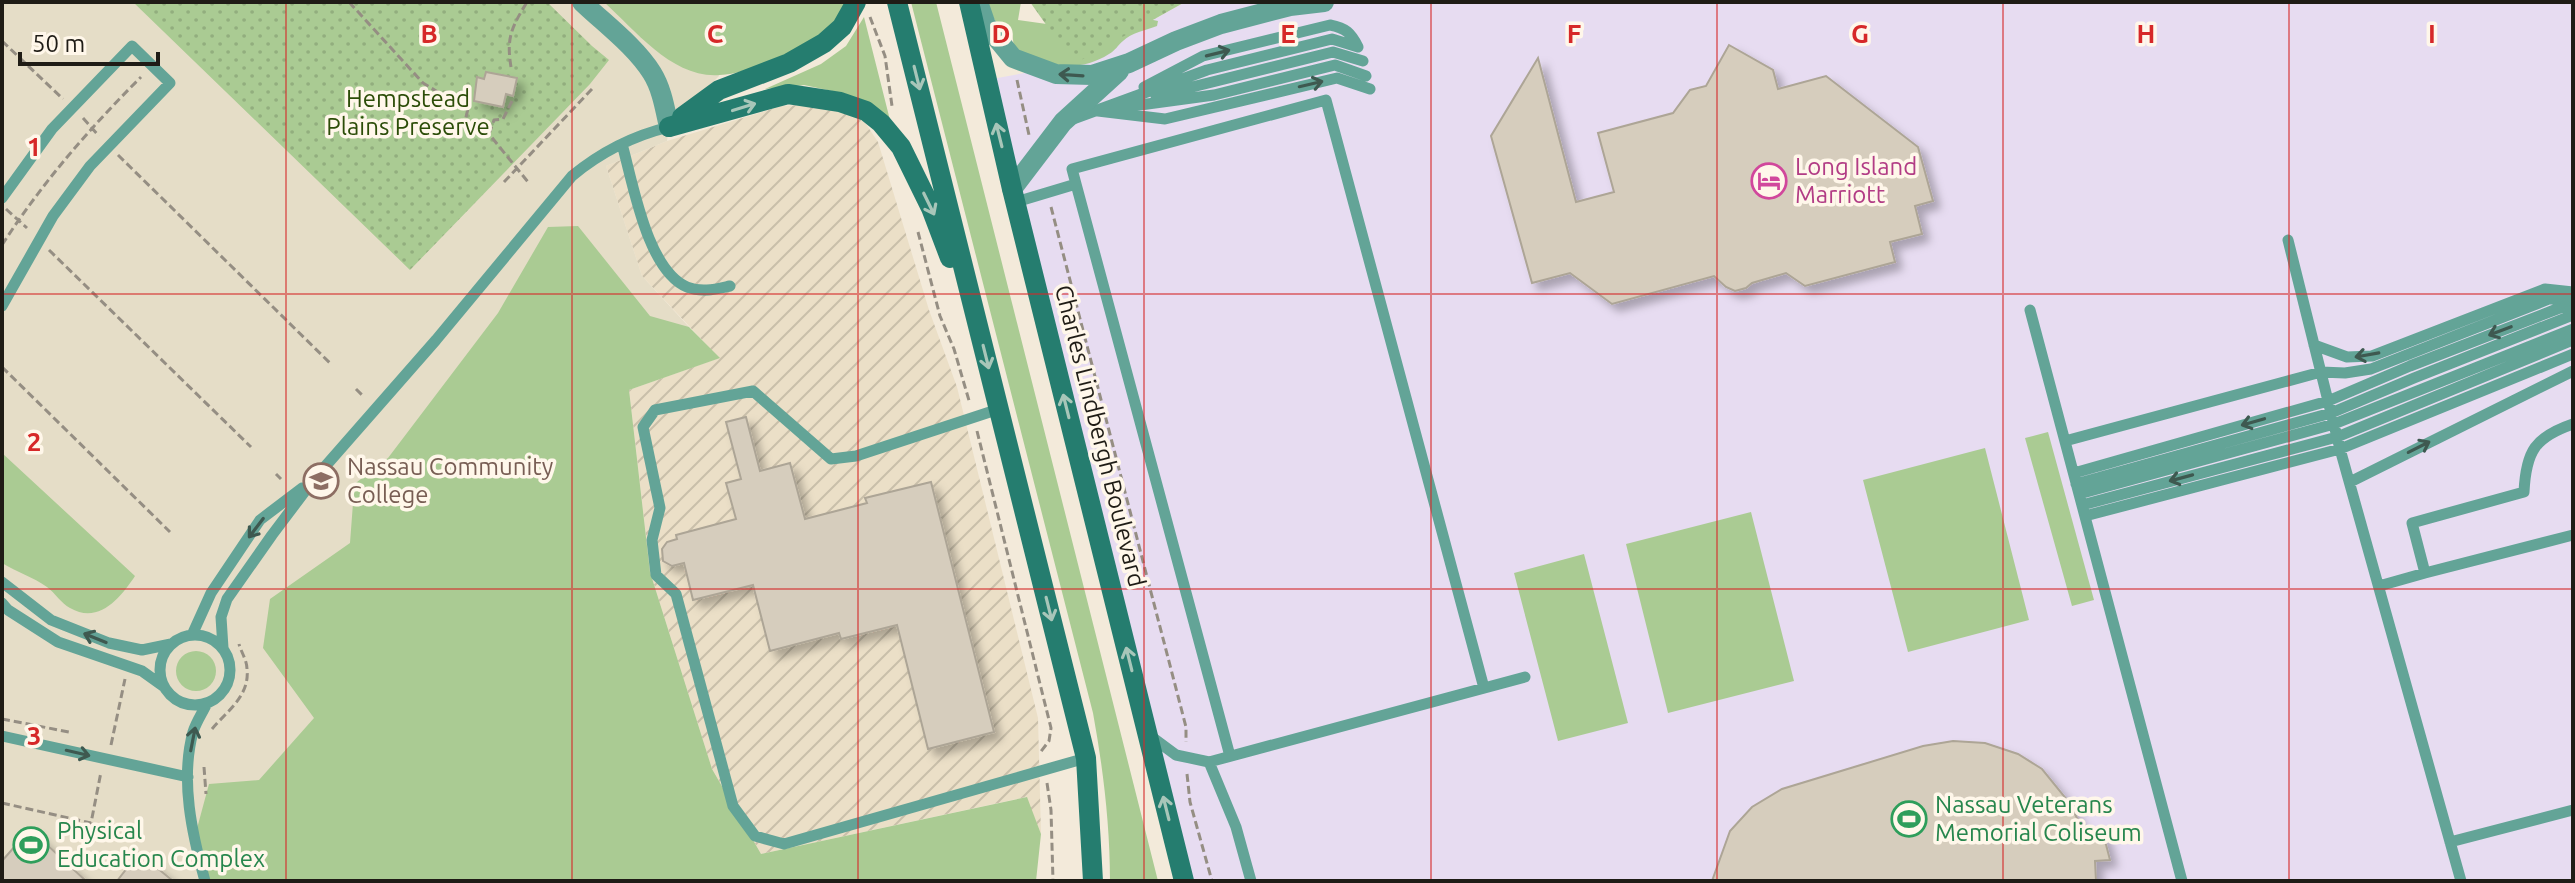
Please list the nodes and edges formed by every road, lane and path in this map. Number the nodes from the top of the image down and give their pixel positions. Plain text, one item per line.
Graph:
1 (349, 2) edge
2 (527, 2) edge
3 (582, 2) edge
4 (897, 2) edge
5 (969, 2) edge
6 (978, 2) edge
7 (1324, 2) edge
8 (862, 6) edge
9 (2, 41) edge
10 (1358, 47) dead end
11 (1013, 58) junction
12 (1363, 61) dead end
13 (1129, 63) junction
14 (152, 66) junction
15 (511, 67) dead end
16 (1366, 76) dead end
17 (592, 89) dead end
18 (1370, 89) dead end
19 (63, 99) dead end
20 (513, 99) dead end
21 (1098, 111) junction
22 (80, 115) dead end
23 (1063, 122) junction
24 (91, 127) junction
25 (669, 127) junction
26 (489, 134) junction
27 (893, 136) junction
28 (100, 138) dead end
29 (622, 144) junction
30 (1037, 156) junction
31 (120, 157) dead end
32 (517, 169) junction
33 (504, 182) dead end
34 (528, 182) dead end
35 (1076, 184) junction
36 (1047, 193) junction
37 (1014, 196) junction
38 (2, 198) edge
39 (9, 213) dead end
40 (18, 220) junction
41 (915, 221) dead end
42 (28, 229) dead end
43 (2288, 240) dead end
44 (2, 245) edge
45 (48, 249) dead end
46 (730, 286) dead end
47 (2573, 295) edge
48 (2573, 305) edge
49 (2, 306) edge
50 (2030, 310) dead end
51 (974, 312) junction
52 (2573, 315) edge
53 (2573, 329) edge
54 (2573, 340) edge
55 (2314, 345) junction
56 (2573, 354) edge
57 (332, 365) dead end
58 (2, 367) edge
59 (2573, 371) edge
60 (2321, 372) junction
61 (356, 389) dead end
62 (362, 395) dead end
63 (999, 409) junction
64 (2331, 413) junction
65 (974, 418) junction
66 (2573, 424) edge
67 (2065, 441) junction
68 (2339, 443) junction
69 (251, 447) dead end
70 (276, 474) dead end
71 (315, 478) junction
72 (281, 479) dead end
73 (2350, 482) junction
74 (2079, 494) junction
75 (170, 532) dead end
76 (2573, 535) edge
77 (2425, 573) junction
78 (2, 582) edge
79 (2379, 586) junction
80 (2, 603) edge
81 (192, 635) junction
82 (237, 637) dead end
83 (171, 644) junction
84 (223, 648) junction
85 (1525, 677) dead end
86 (124, 681) dead end
87 (164, 687) junction
88 (1484, 688) junction
89 (207, 703) junction
90 (2, 719) edge
91 (211, 730) dead end
92 (69, 732) dead end
93 (1148, 734) junction
94 (2, 736) edge
95 (1186, 743) dead end
96 (110, 747) dead end
97 (1230, 756) junction
98 (1086, 758) junction
99 (1040, 761) dead end
100 (1209, 762) junction
101 (204, 763) dead end
102 (100, 777) dead end
103 (188, 777) junction
104 (1187, 782) dead end
105 (206, 794) dead end
106 (1049, 794) dead end
107 (2, 803) edge
108 (2573, 810) edge
109 (2450, 842) junction
110 (205, 881) edge
111 (1053, 881) edge
112 (1093, 881) edge
113 (1184, 881) edge
114 (1212, 881) edge
115 (1251, 881) edge
116 (2182, 881) edge
117 (2461, 881) edge

1 - 26 path
2 - 15 path
3 - 25 street
4 -> 51 main road
37 -> 5 main road, Charles Lindbergh Boulevard
6 - 11 street
7 - 13 street
8 - 25 main road
8 - 27 path
9 - 19 path
21 -> 10 lane
13 -> 11 street
11 - 30 path
12 - 21 lane
13 - 23 street
14 - 24 path
14 - 38 lane
14 - 49 lane
16 - 21 lane
17 - 32 path
21 -> 18 lane
20 - 26 path
21 - 23 lane
22 - 24 path
23 - 30 street
24 - 28 path
24 - 40 path
25 -> 27 main road
25 - 29 lane
26 - 32 path
27 -> 51 main road
29 - 46 lane
29 - 71 lane
30 - 37 street
31 - 57 path
32 - 33 path
32 - 34 path
35 - 36 lane
35 - 88 lane
35 - 97 lane
36 - 37 lane
36 - 95 path
93 -> 37 main road, Charles Lindbergh Boulevard
39 - 40 path
40 - 42 path
40 - 44 path
41 - 65 path
43 - 55 lane
45 - 69 path
47 -> 55 lane
47 - 60 lane
48 -> 64 lane
50 - 67 lane
51 -> 63 main road
52 - 64 lane
53 - 64 lane
54 - 68 lane
55 - 60 lane
56 - 68 lane
58 - 75 path
73 -> 59 lane
60 - 64 lane
60 - 67 lane
61 - 62 path
63 - 65 lane
63 -> 98 main road
64 - 68 lane
64 -> 74 lane
64 -> 74 lane
65 - 98 lane
65 - 99 path
66 - 77 lane
67 - 74 lane
68 - 73 lane
68 - 74 lane
70 - 72 path
71 -> 81 lane
71 - 84 lane
73 - 79 lane
74 - 116 lane
76 - 77 lane
77 - 79 lane
83 -> 78 lane
79 - 109 lane
80 - 87 lane
81 - 83 lane
81 - 84 lane
82 - 91 path
83 - 87 lane
84 - 89 lane
85 - 88 lane
86 - 96 path
87 - 89 lane
88 - 97 lane
103 -> 89 lane
90 - 92 path
93 - 100 lane
113 -> 93 main road, Charles Lindbergh Boulevard
94 -> 103 lane
97 - 100 lane
98 - 112 main road
100 - 115 lane
101 - 105 path
102 - 107 path
103 - 110 lane
104 - 114 path
106 - 111 path
108 - 109 lane
109 - 117 lane

